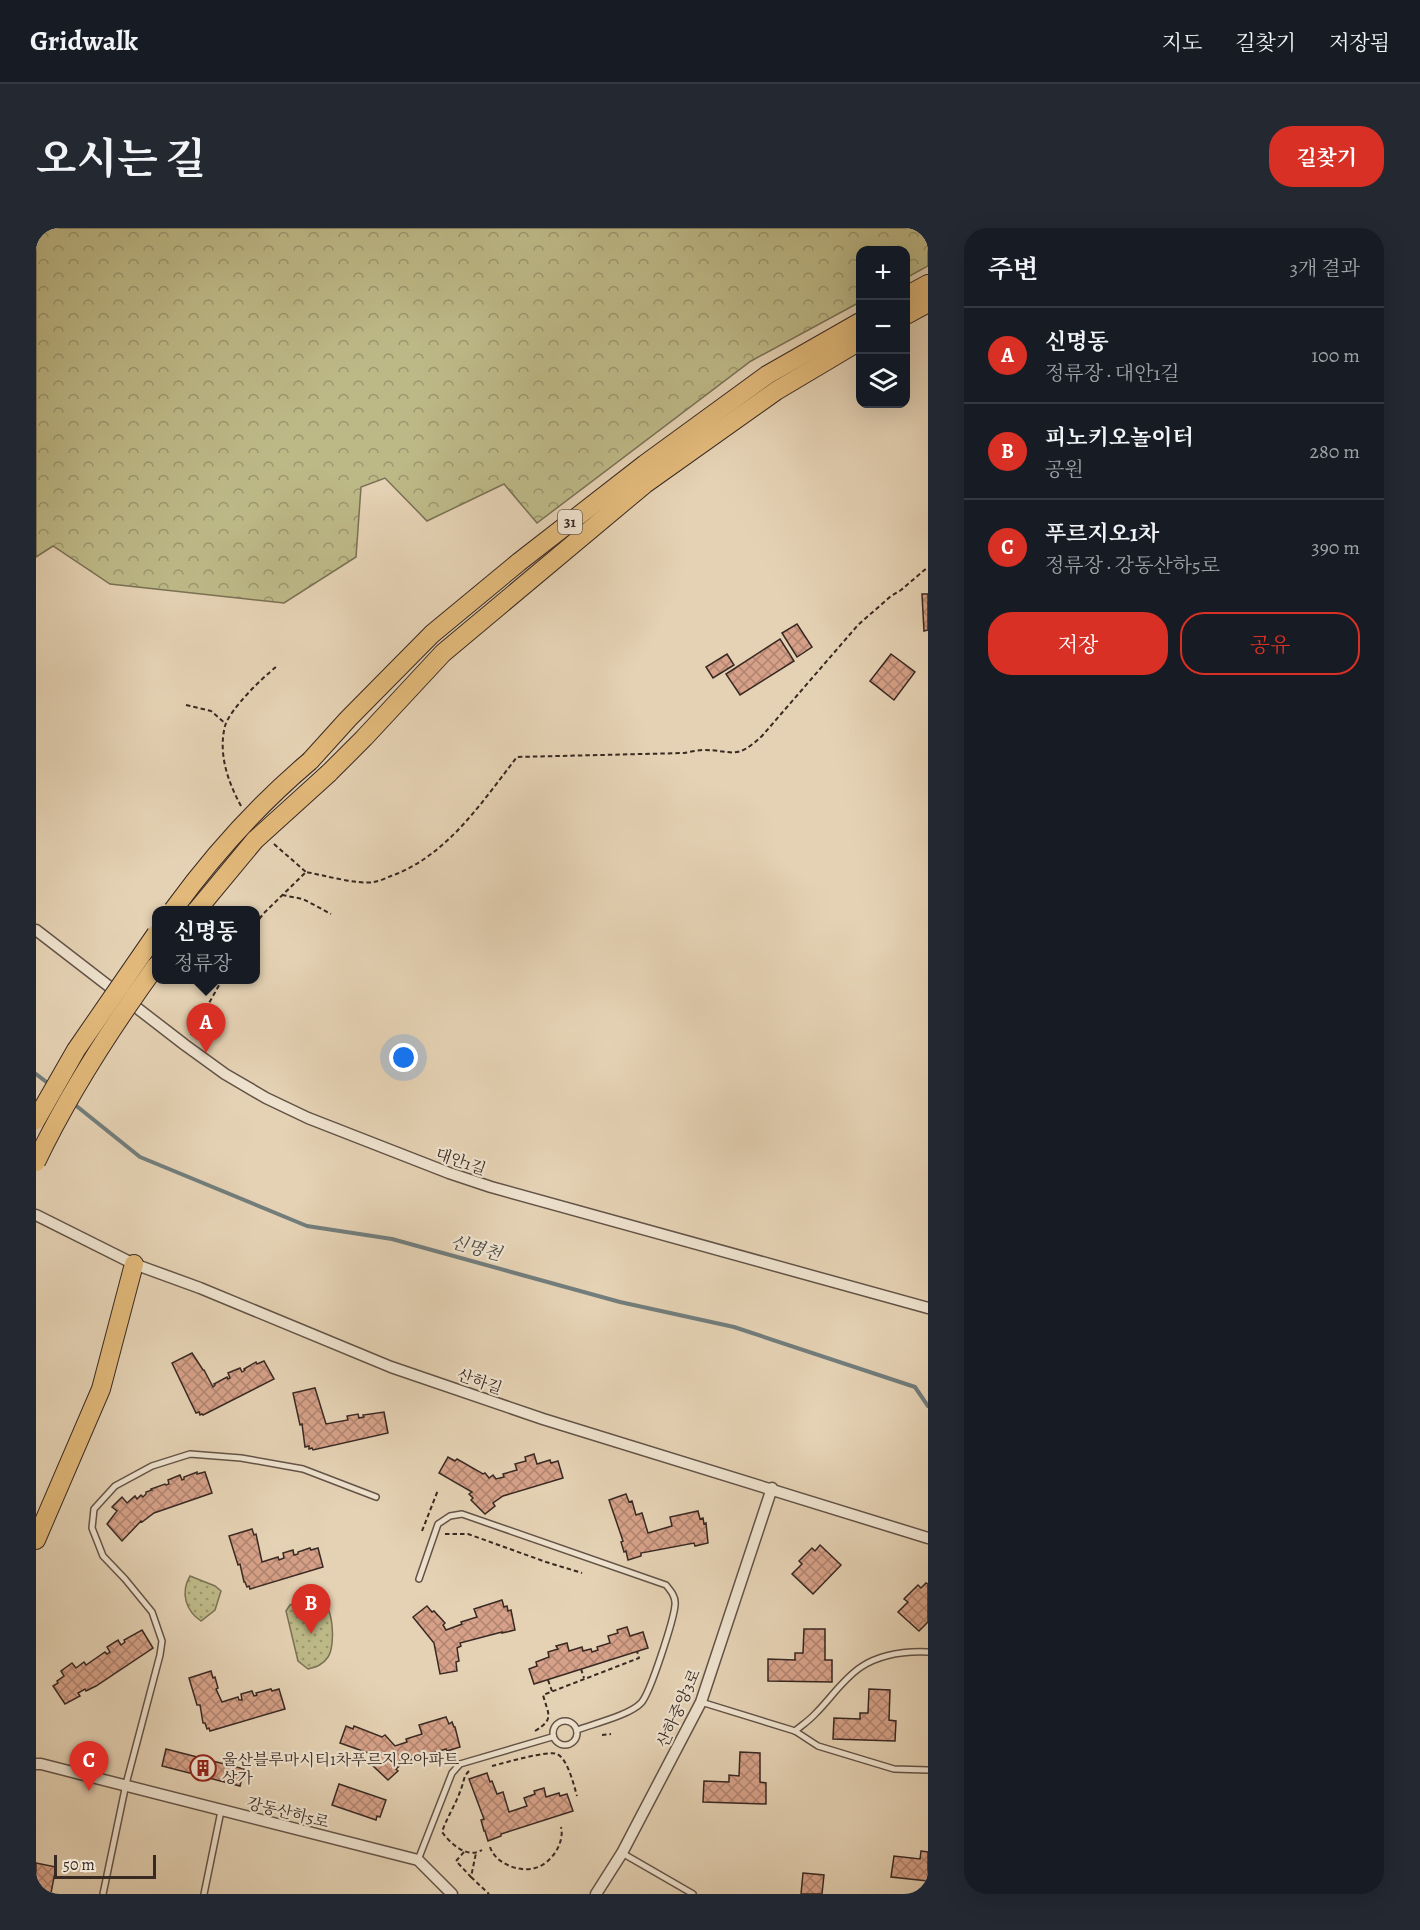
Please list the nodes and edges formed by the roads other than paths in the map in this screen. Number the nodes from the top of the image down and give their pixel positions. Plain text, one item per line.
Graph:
1 (928, 284) edge
2 (910, 294) edge
3 (928, 303) edge
4 (910, 313) edge
5 (856, 325) edge
6 (856, 344) edge
7 (176, 906) edge
8 (200, 906) edge
9 (36, 930) edge
10 (152, 940) edge
11 (152, 971) edge
12 (36, 1120) edge
13 (36, 1162) edge
14 (36, 1215) edge
15 (134, 1264) junction
16 (928, 1308) edge
17 (772, 1488) junction
18 (376, 1497) dead end
19 (928, 1538) edge
20 (36, 1540) edge
21 (419, 1579) dead end
22 (928, 1652) edge
23 (700, 1702) junction
24 (577, 1730) junction
25 (795, 1731) junction
26 (552, 1737) junction
27 (36, 1764) edge
28 (928, 1770) edge
29 (126, 1784) junction
30 (221, 1811) junction
31 (622, 1853) junction
32 (418, 1860) junction
33 (103, 1894) edge
34 (204, 1894) edge
35 (452, 1894) edge
36 (596, 1894) edge
37 (693, 1894) edge

1 - 2 highway
3 - 4 highway
5 - 7 highway, 31, bridge
6 - 8 highway, bridge
9 - 16 street, 대안1길
10 - 12 highway, bridge
11 - 13 highway, bridge
14 - 15 street, 산하길
15 - 17 street, 산하길
15 - 20 highway
17 - 19 street, 산하길
17 - 23 street, 산하중앙3로
18 - 29 lane
21 - 24 lane
22 - 25 lane
23 - 25 lane
23 - 31 street, 산하중앙3로
24 - 26 lane
24 - 26 lane
25 - 28 lane
26 - 32 lane
27 - 29 street, 강동산하5로
29 - 30 street, 강동산하5로
29 - 33 lane
30 - 32 street, 강동산하5로
30 - 34 lane
31 - 36 street, 산하중앙3로
31 - 37 lane
32 - 35 street

